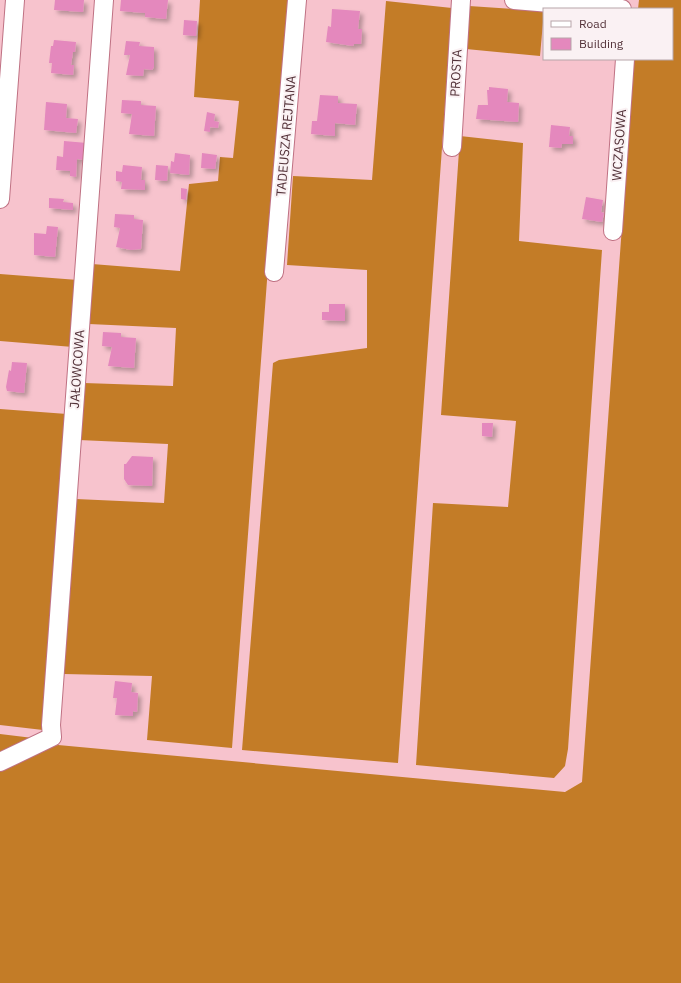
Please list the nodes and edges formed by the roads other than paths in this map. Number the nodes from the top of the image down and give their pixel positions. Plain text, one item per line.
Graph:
1 (15, 0) edge
2 (104, 0) edge
3 (297, 0) edge
4 (461, 0) edge
5 (514, 0) edge
6 (610, 8) edge
7 (625, 60) edge
8 (452, 147) dead end
9 (0, 199) edge
10 (613, 231) dead end
11 (274, 272) dead end
12 (0, 762) edge

1 - 9 street
2 - 12 street, JAŁOWCOWA
3 - 11 street, TADEUSZA REJTANA
4 - 8 street, PROSTA
5 - 6 street
7 - 10 street, WCZASOWA

